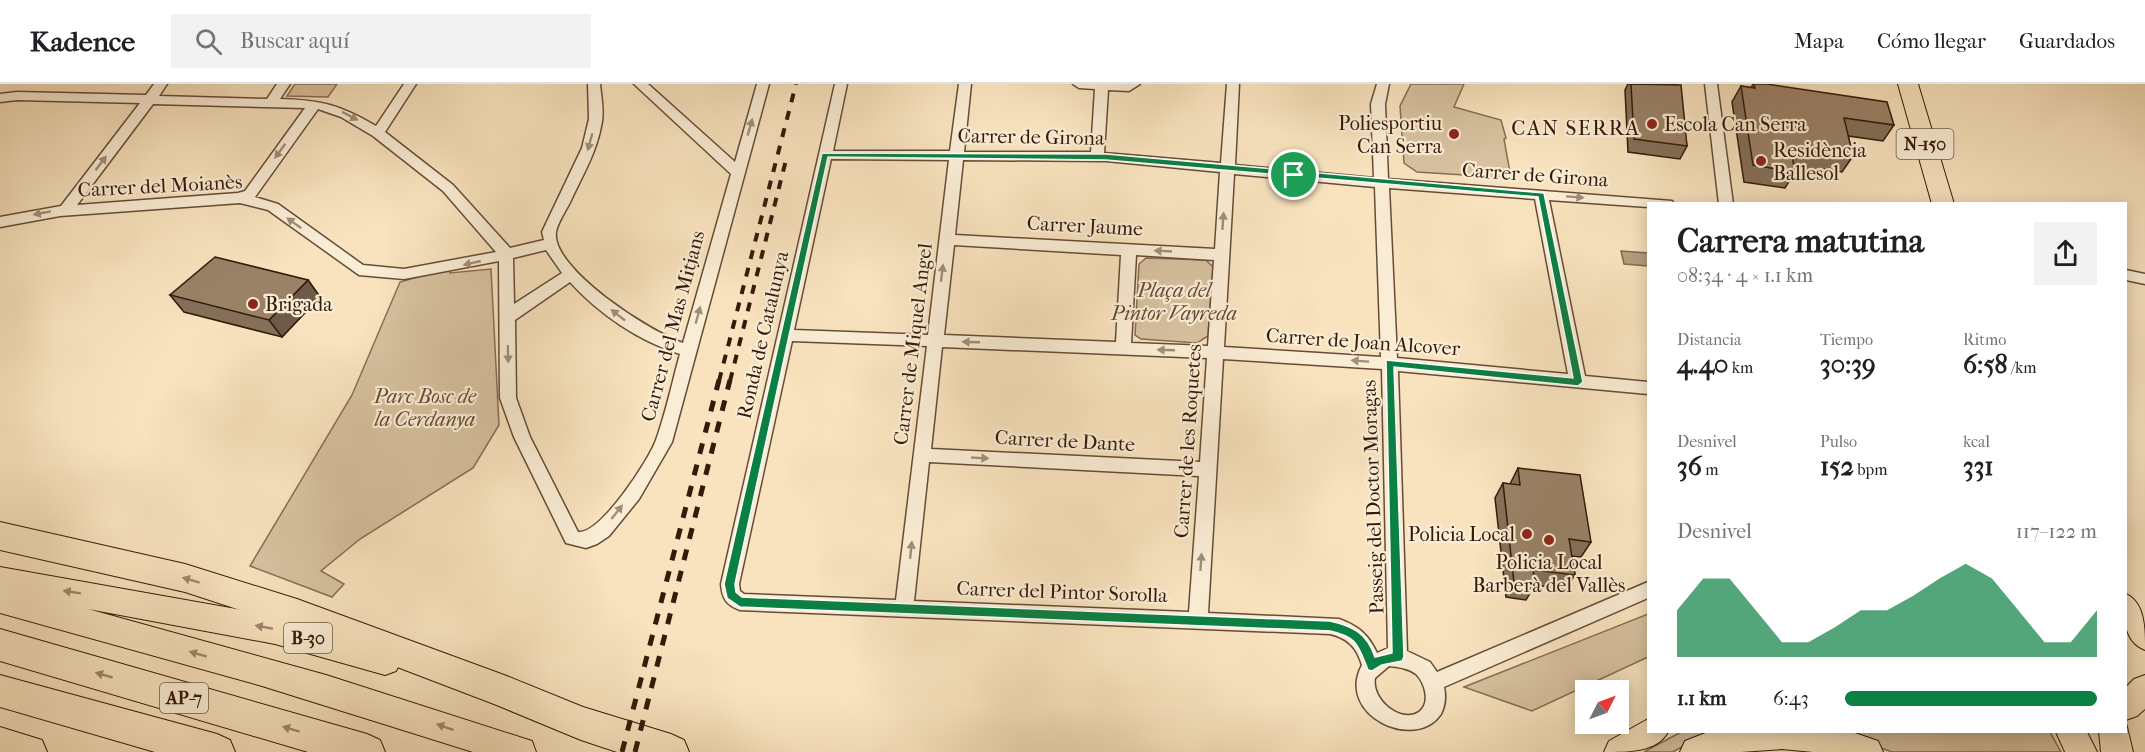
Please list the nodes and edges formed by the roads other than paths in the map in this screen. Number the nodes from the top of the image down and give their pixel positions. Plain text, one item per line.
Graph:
1 (18, 84) edge
2 (161, 84) edge
3 (284, 84) edge
4 (410, 84) edge
5 (594, 84) edge
6 (640, 84) edge
7 (763, 84) edge
8 (841, 84) edge
9 (965, 84) edge
10 (1079, 84) edge
11 (1134, 84) edge
12 (1233, 84) edge
13 (1376, 84) edge
14 (1383, 84) edge
15 (1711, 84) edge
16 (1908, 84) edge
17 (1102, 87) junction
18 (2, 99) edge
19 (149, 99) junction
20 (271, 102) junction
21 (315, 104) junction
22 (1378, 104) junction
23 (378, 133) junction
24 (825, 154) junction
25 (957, 156) junction
26 (1096, 157) junction
27 (1227, 168) junction
28 (737, 172) junction
29 (1380, 183) junction
30 (1541, 195) junction
31 (240, 198) junction
32 (1726, 202) edge
33 (1942, 202) edge
34 (1647, 203) edge
35 (66, 210) junction
36 (0, 222) edge
37 (946, 240) junction
38 (549, 244) junction
39 (1129, 249) junction
40 (506, 254) junction
41 (1221, 255) junction
42 (572, 273) junction
43 (2127, 275) edge
44 (2145, 279) edge
45 (507, 317) junction
46 (785, 335) junction
47 (934, 341) junction
48 (1123, 349) junction
49 (688, 351) junction
50 (1214, 352) junction
51 (1389, 363) junction
52 (1578, 382) junction
53 (1647, 388) edge
54 (921, 455) junction
55 (1207, 469) junction
56 (0, 536) edge
57 (0, 580) edge
58 (1647, 590) edge
59 (731, 595) joint
60 (0, 600) edge
61 (2127, 606) edge
62 (2127, 607) edge
63 (904, 608) junction
64 (2145, 616) edge
65 (1198, 620) junction
66 (2145, 637) edge
67 (0, 645) edge
68 (1398, 657) junction
69 (1372, 666) junction
70 (1434, 682) junction
71 (2145, 689) edge
72 (0, 691) edge
73 (2127, 705) edge
74 (581, 723) junction
75 (1651, 733) edge
76 (2072, 733) edge
77 (2114, 733) edge
78 (0, 744) edge
79 (29, 752) edge
80 (217, 752) edge
81 (368, 752) edge
82 (520, 752) edge
83 (671, 752) edge
84 (1620, 752) edge
85 (1696, 752) edge
86 (1867, 752) edge
87 (2081, 752) edge
88 (2117, 752) edge

1 - 18 street
2 - 19 street
3 - 20 street
4 - 23 street
5 -> 38 street
6 - 28 street
28 -> 7 street, Carrer del Mas Mitjans
8 - 24 street, Ronda de Catalunya
9 - 25 street, Carrer de Miquel Angel
10 - 17 street
11 - 17 street
12 - 27 street, Carrer de les Roquetes
13 - 22 street
14 - 22 street, Passeig del Doctor Moragas
15 - 32 street
16 - 33 main road, N-150
17 - 26 street
18 - 19 street
19 - 20 street
35 -> 19 street
20 - 21 street
21 -> 23 street
21 -> 31 street
22 - 29 street, Passeig del Doctor Moragas
23 - 40 street
24 - 25 street, Carrer de Girona
24 - 46 street, Ronda de Catalunya
25 - 26 street, Carrer de Girona
25 - 37 street, Carrer de Miquel Angel
26 - 27 street, Carrer de Girona
27 - 29 street, Carrer de Girona
41 -> 27 street, Carrer de les Roquetes
49 -> 28 street, Carrer del Mas Mitjans
29 - 30 street, Carrer de Girona
29 - 51 street, Passeig del Doctor Moragas
30 -> 34 street, Carrer de Girona
30 - 52 street
31 - 35 street, Carrer del Moianès
40 -> 31 street, Carrer del Moianès
35 -> 36 street, Carrer del Moianès
37 - 39 street, Carrer Jaume
47 -> 37 street, Carrer de Miquel Angel
38 - 40 street, Carrer del Moianès
38 - 42 street
41 -> 39 street, Carrer Jaume
39 - 48 street
40 - 45 street
41 - 50 street, Carrer de les Roquetes
42 - 45 street
49 -> 42 street
43 - 44 street
45 -> 49 street, Carrer del Mas Mitjans
46 - 47 street, Carrer de Joan Alcover
46 - 59 street, Ronda de Catalunya
48 -> 47 street, Carrer de Joan Alcover
47 - 54 street, Carrer de Miquel Angel
50 -> 48 street, Carrer de Joan Alcover
51 -> 50 street, Carrer de Joan Alcover
50 - 55 street, Carrer de les Roquetes
51 - 52 street, Carrer de Joan Alcover
51 - 68 street, Passeig del Doctor Moragas
52 - 53 street, Carrer de Joan Alcover
54 -> 55 street, Carrer de Dante
63 -> 54 street, Carrer de Miquel Angel
65 -> 55 street, Carrer de les Roquetes
74 -> 56 highway
74 -> 57 highway, B-30
58 - 70 street
59 - 63 street, Carrer del Pintor Sorolla
82 -> 60 highway
61 - 64 street
62 - 66 main road
63 - 65 street, Carrer del Pintor Sorolla
65 - 69 street, Carrer del Pintor Sorolla
81 -> 67 highway, AP-7
68 - 69 street
68 - 70 street
69 - 70 street
71 - 73 main road
72 - 80 highway, AP-7
74 - 83 highway, B-30
75 - 84 main road
76 - 87 main road
77 - 88 main road
78 - 79 highway
85 - 86 main road

